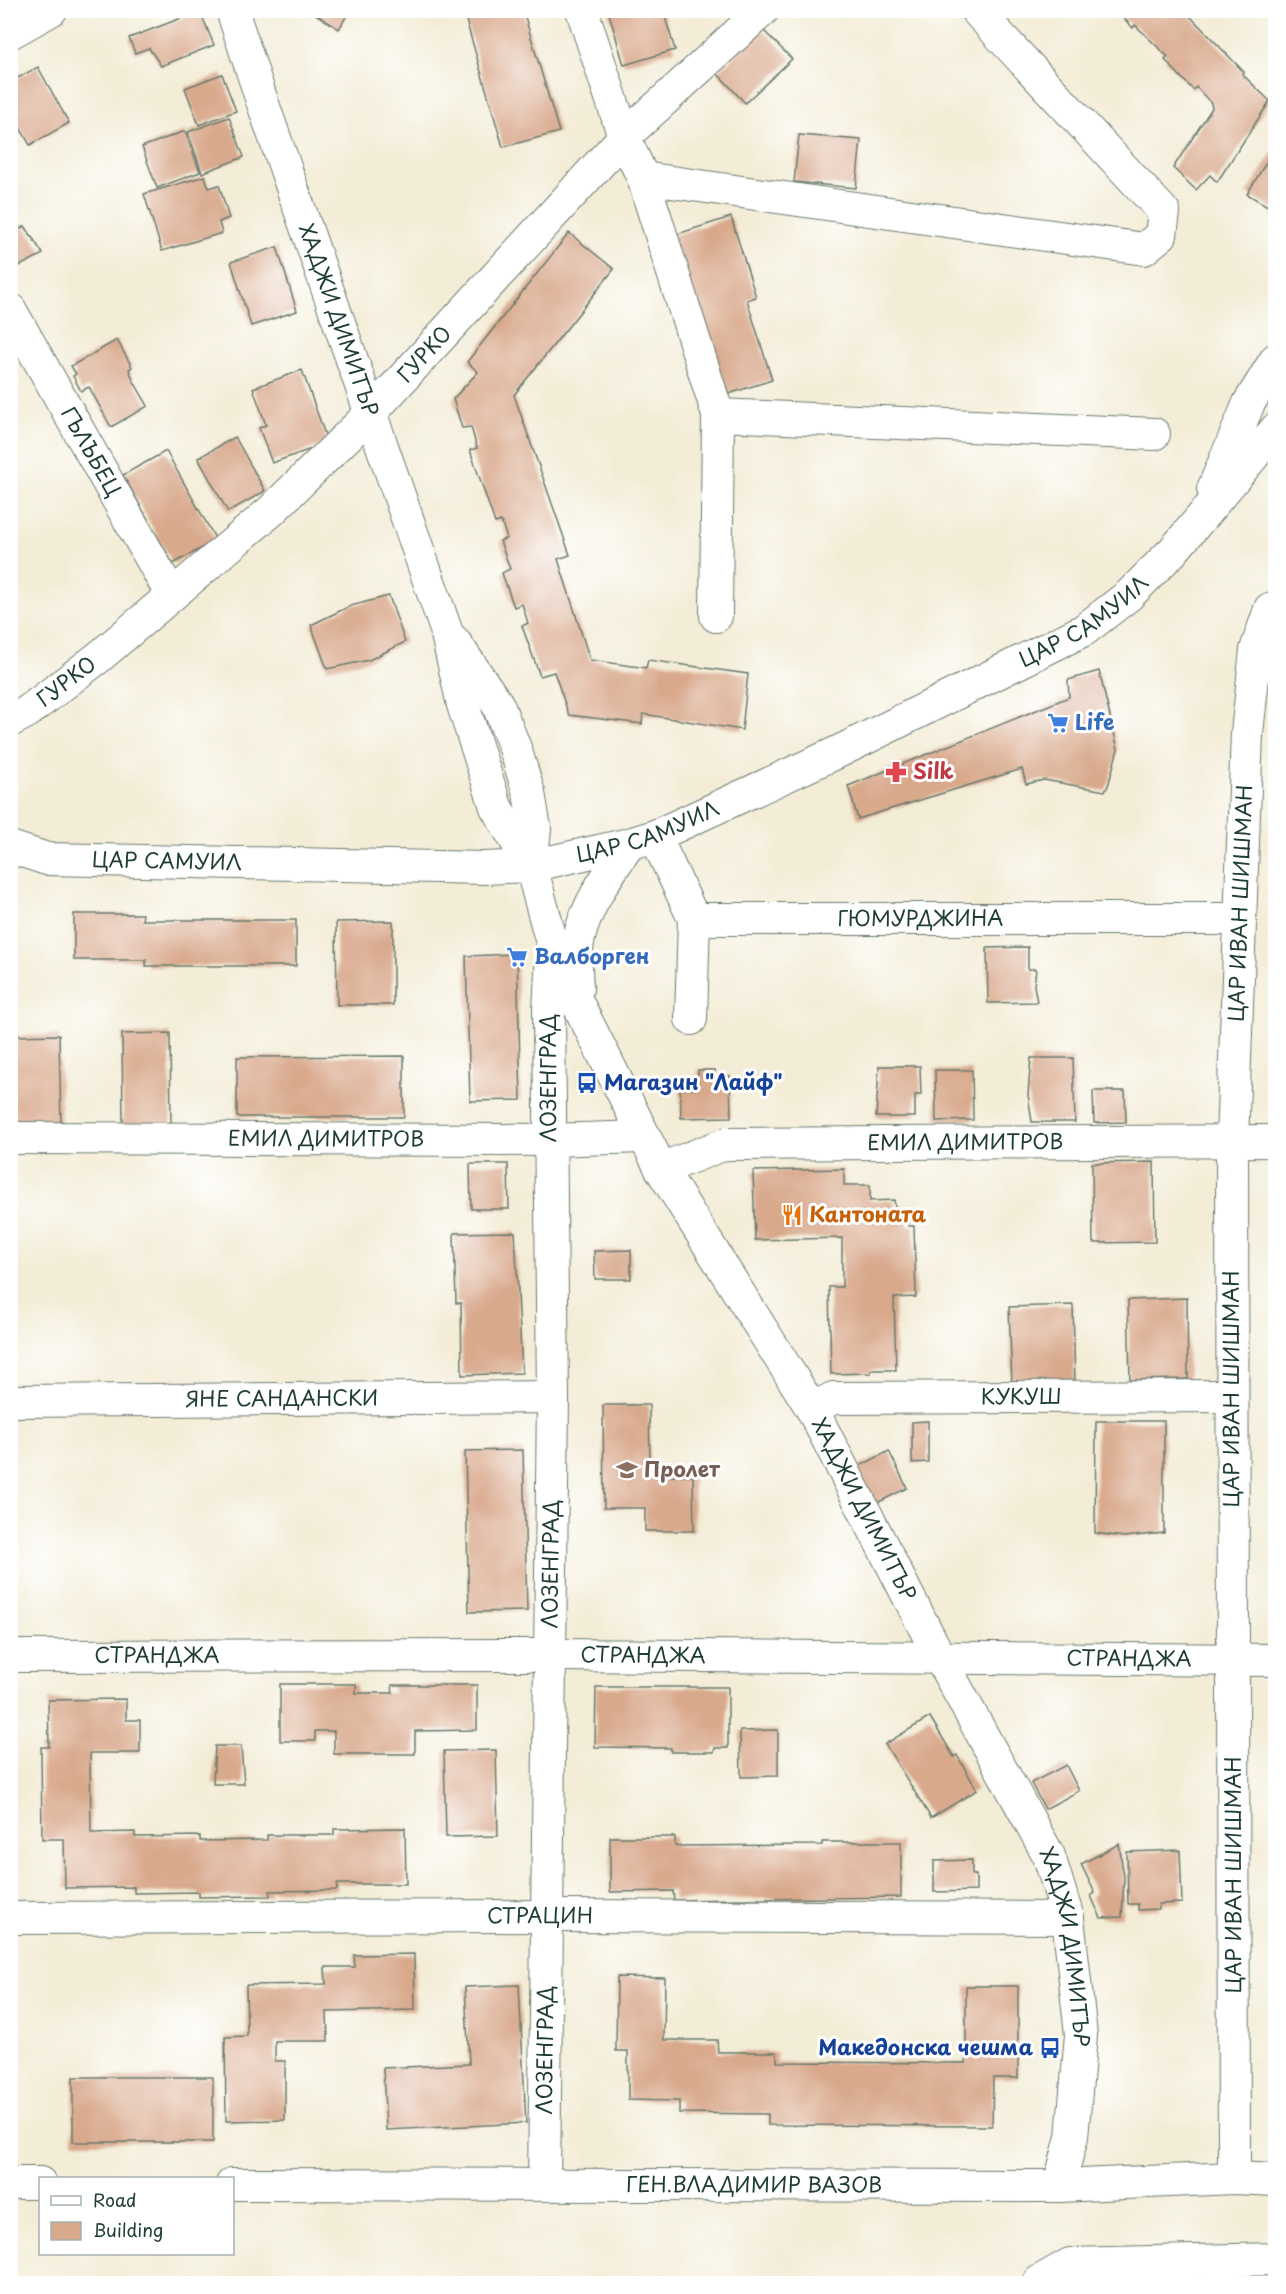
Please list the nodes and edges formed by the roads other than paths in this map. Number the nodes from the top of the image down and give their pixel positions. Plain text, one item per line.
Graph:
1 (51, 10) edge
2 (232, 10) edge
3 (582, 10) edge
4 (763, 10) edge
5 (976, 10) edge
6 (10, 33) edge
7 (624, 137) junction
8 (644, 178) junction
9 (10, 309) edge
10 (1275, 359) edge
11 (370, 414) junction
12 (718, 415) junction
13 (1275, 429) edge
14 (1154, 434) dead end
15 (1201, 518) junction
16 (171, 594) junction
17 (1275, 607) edge
18 (716, 616) dead end
19 (10, 721) edge
20 (642, 840) junction
21 (10, 848) edge
22 (531, 866) junction
23 (694, 919) junction
24 (1239, 919) junction
25 (552, 943) junction
26 (577, 1002) junction
27 (691, 1019) dead end
28 (644, 1137) junction
29 (10, 1138) edge
30 (550, 1140) junction
31 (1232, 1141) junction
32 (1275, 1141) edge
33 (661, 1169) junction
34 (1232, 1396) junction
35 (553, 1397) junction
36 (10, 1401) edge
37 (812, 1408) junction
38 (550, 1655) junction
39 (10, 1656) edge
40 (940, 1658) junction
41 (1233, 1659) junction
42 (1275, 1660) edge
43 (547, 1916) junction
44 (10, 1918) edge
45 (1068, 1918) junction
46 (1234, 2178) junction
47 (1275, 2180) edge
48 (10, 2183) edge
49 (39, 2183) edge
50 (234, 2184) edge
51 (544, 2185) junction
52 (1059, 2186) junction
53 (1275, 2259) edge
54 (1040, 2283) edge

1 - 6 street
2 - 11 street, ХАДЖИ ДИМИТЪР
3 - 7 street
4 - 7 street, ГУРКО
5 - 8 street
7 - 8 street
7 - 11 street, ГУРКО
8 - 12 street
9 - 16 street, ГЪЛЪБЕЦ
10 - 15 street, ЦАР САМУИЛ
11 - 16 street, ГУРКО
11 - 22 street, ХАДЖИ ДИМИТЪР
12 - 14 street
12 - 18 street
13 - 15 street, ЦАР САМУИЛ
15 - 20 street, ЦАР САМУИЛ
16 - 19 street, ГУРКО
17 - 24 street, ЦАР ИВАН ШИШМАН
20 - 22 street, ЦАР САМУИЛ
20 - 23 street
20 - 26 street
21 - 22 street, ЦАР САМУИЛ
22 - 25 street, ХАДЖИ ДИМИТЪР
23 - 24 street, ГЮМУРДЖИНА
23 - 27 street
24 - 31 street, ЦАР ИВАН ШИШМАН
25 - 26 street, ХАДЖИ ДИМИТЪР
25 - 30 street, ЛОЗЕНГРАД
26 - 28 street, ХАДЖИ ДИМИТЪР
28 - 30 street, ЕМИЛ ДИМИТРОВ
28 - 33 street, ХАДЖИ ДИМИТЪР
29 - 30 street, ЕМИЛ ДИМИТРОВ
30 - 35 street, ЛОЗЕНГРАД
31 - 32 street, ЕМИЛ ДИМИТРОВ
31 - 33 street, ЕМИЛ ДИМИТРОВ
31 - 34 street, ЦАР ИВАН ШИШМАН
33 - 37 street, ХАДЖИ ДИМИТЪР
34 - 37 street, КУКУШ
34 - 41 street, ЦАР ИВАН ШИШМАН
35 - 36 street, ЯНЕ САНДАНСКИ
35 - 38 street, ЛОЗЕНГРАД
37 - 40 street, ХАДЖИ ДИМИТЪР
38 - 39 street, СТРАНДЖА
38 - 40 street, СТРАНДЖА
38 - 43 street, ЛОЗЕНГРАД
40 - 41 street, СТРАНДЖА
40 - 45 street, ХАДЖИ ДИМИТЪР
41 - 42 street, СТРАНДЖА
41 - 46 street, ЦАР ИВАН ШИШМАН
43 - 44 street, СТРАЦИН
43 - 45 street, СТРАЦИН
43 - 51 street, ЛОЗЕНГРАД
45 - 52 street, ХАДЖИ ДИМИТЪР
46 - 47 street, ГЕН.ВЛАДИМИР ВАЗОВ
46 - 52 street, ГЕН.ВЛАДИМИР ВАЗОВ
48 - 49 street
50 - 51 street, ГЕН.ВЛАДИМИР ВАЗОВ
51 - 52 street, ГЕН.ВЛАДИМИР ВАЗОВ
53 - 54 street

